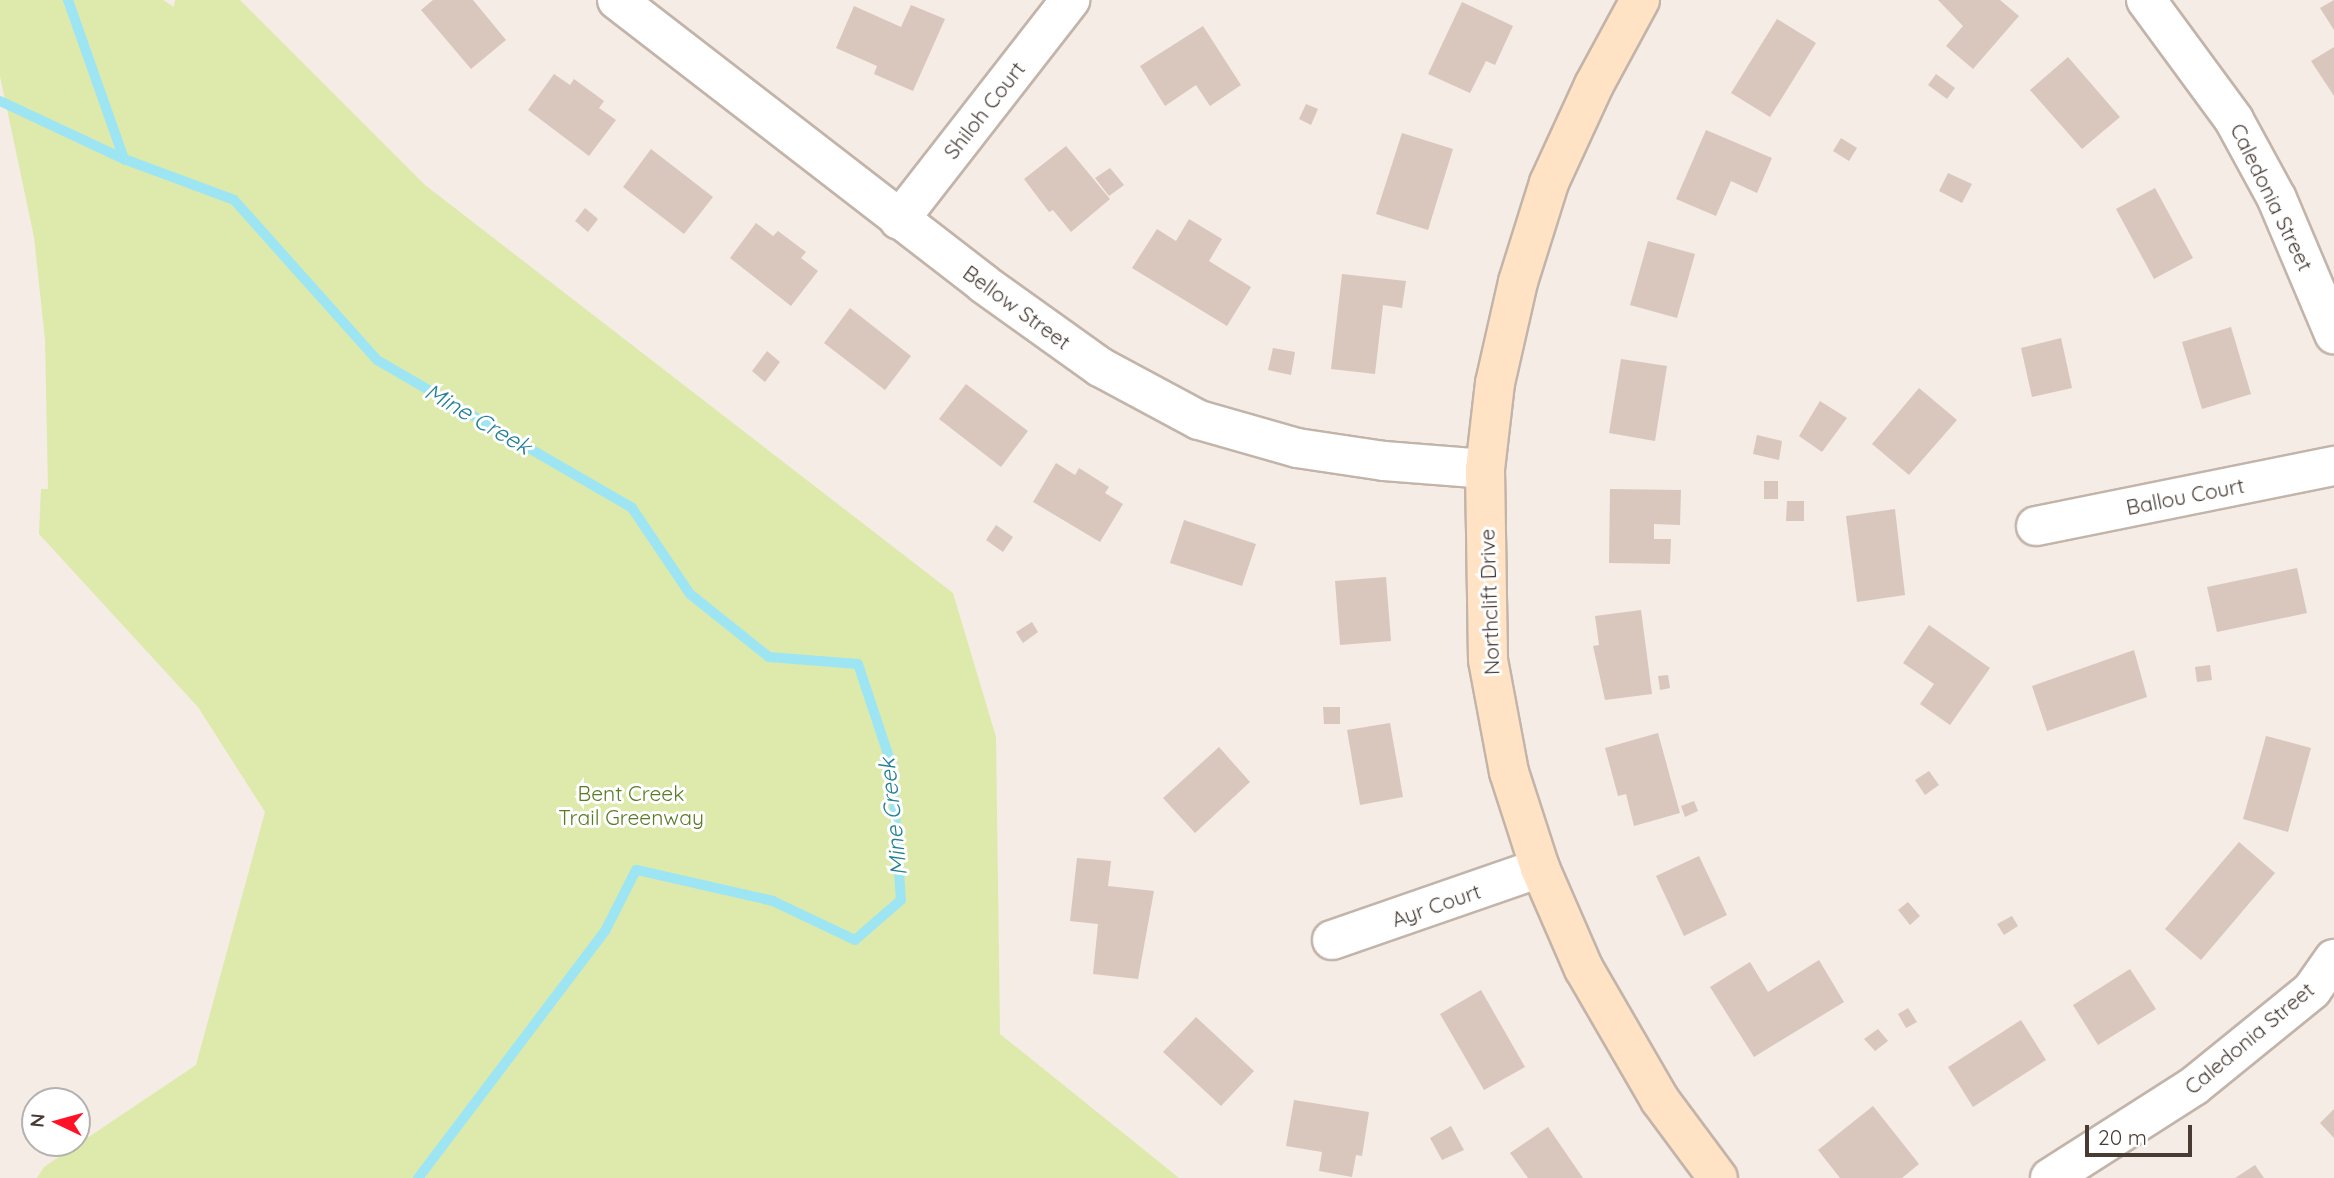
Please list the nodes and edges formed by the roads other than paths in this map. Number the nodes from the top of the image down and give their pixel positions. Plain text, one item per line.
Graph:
1 (617, 0) edge
2 (1070, 0) edge
3 (1640, 0) edge
4 (2146, 0) edge
5 (899, 220) junction
6 (2334, 334) edge
7 (2334, 466) edge
8 (1485, 469) junction
9 (2036, 526) dead end
10 (1540, 868) junction
11 (1332, 940) dead end
12 (2334, 959) edge
13 (1718, 1178) edge
14 (2050, 1178) edge

1 - 5 street, Bellow Street
2 - 5 street, Shiloh Court
3 - 8 street, Northclift Drive
4 - 6 street, Caledonia Street
5 - 8 street, Bellow Street
7 - 9 street, Ballou Court
8 - 10 street, Northclift Drive
10 - 11 street, Ayr Court
10 - 13 street, Northclift Drive
12 - 14 street, Caledonia Street

